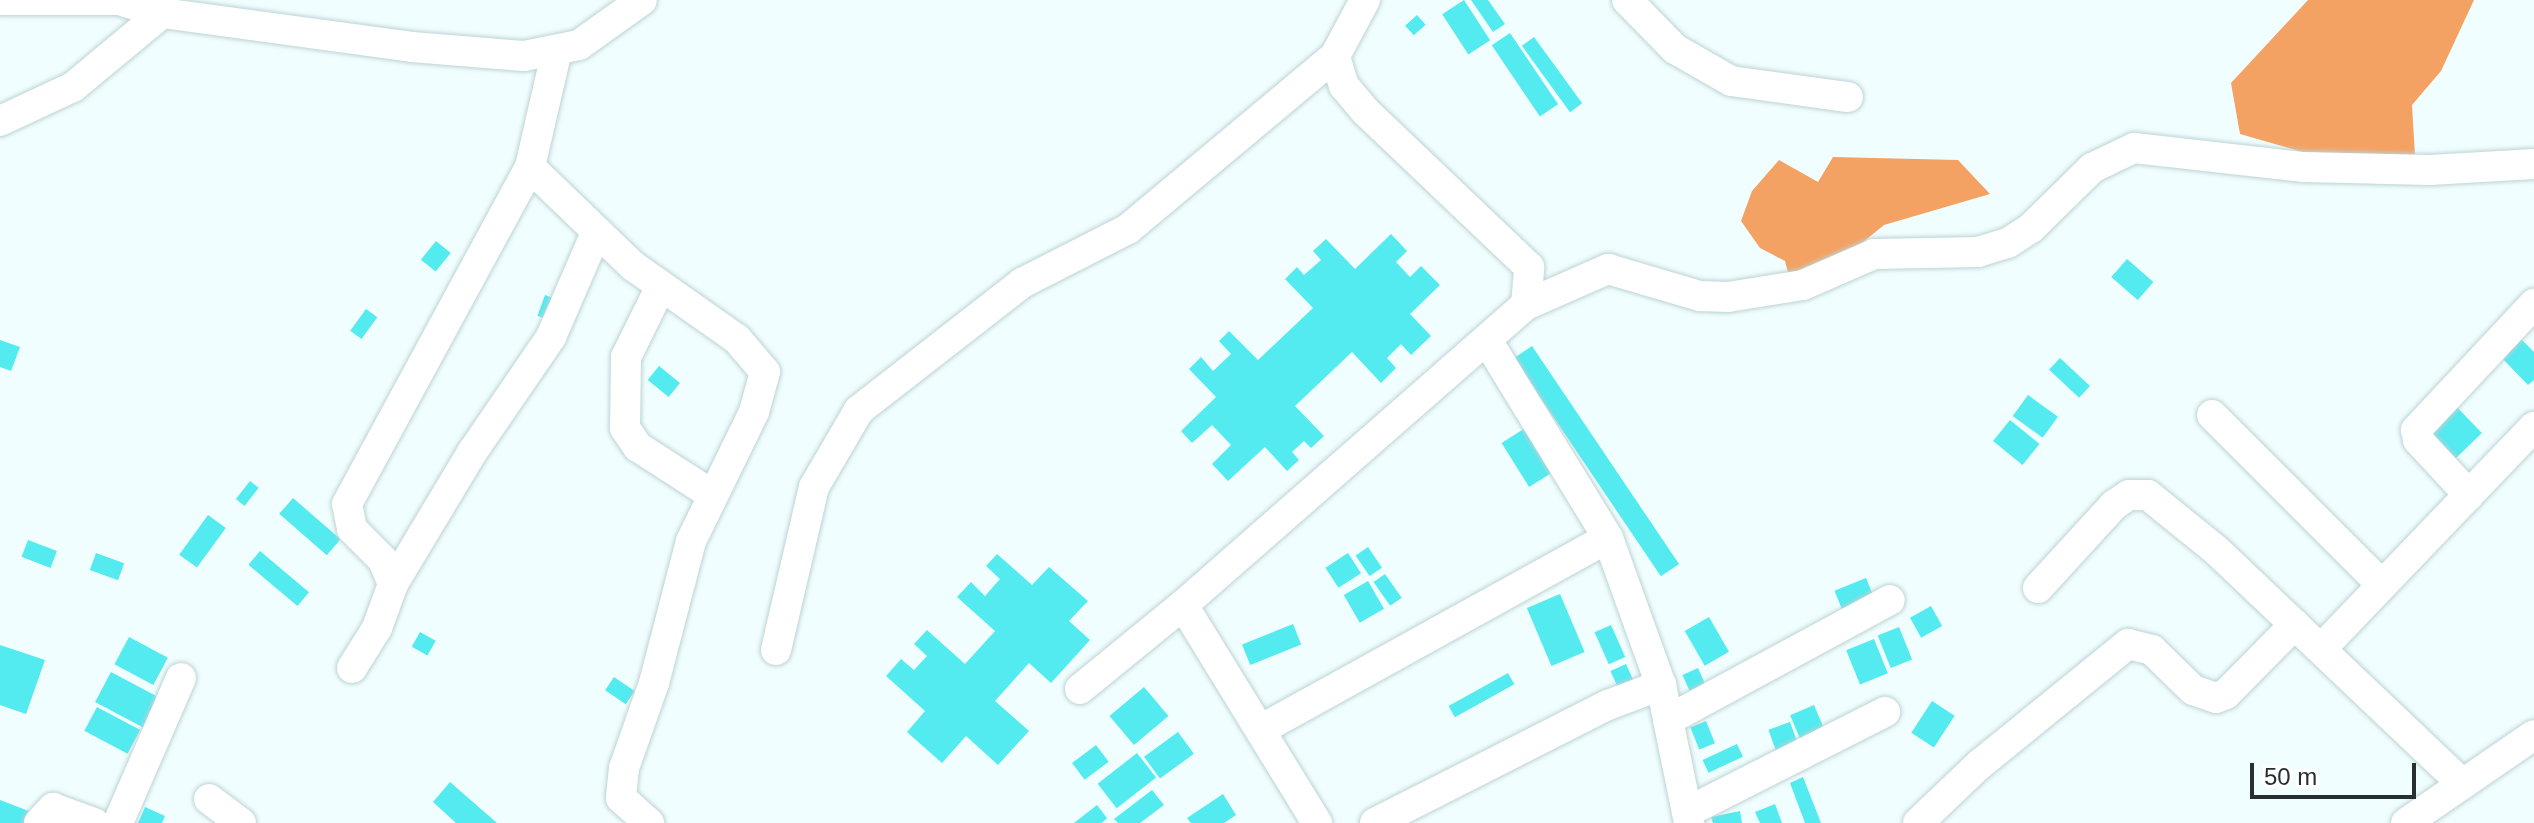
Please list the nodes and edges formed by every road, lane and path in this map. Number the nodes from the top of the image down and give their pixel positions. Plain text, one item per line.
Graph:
1 (0, 0) edge
2 (642, 0) edge
3 (1365, 0) edge
4 (1627, 0) edge
5 (126, 1) edge
6 (162, 13) junction
7 (557, 50) junction
8 (1335, 56) junction
9 (1848, 97) dead end
10 (0, 121) edge
11 (2534, 164) edge
12 (530, 167) junction
13 (596, 233) junction
14 (661, 286) junction
15 (2534, 304) edge
16 (1526, 305) junction
17 (1488, 342) junction
18 (2212, 415) dead end
19 (2534, 427) edge
20 (711, 494) junction
21 (2469, 495) junction
22 (1608, 538) junction
23 (393, 584) junction
24 (2382, 585) junction
25 (2038, 588) dead end
26 (1890, 600) dead end
27 (1183, 605) junction
28 (2295, 624) junction
29 (2321, 649) junction
30 (776, 650) dead end
31 (352, 668) dead end
32 (181, 678) dead end
33 (1661, 685) junction
34 (1080, 689) dead end
35 (1885, 712) dead end
36 (1668, 720) junction
37 (1260, 730) junction
38 (2534, 735) edge
39 (2463, 784) junction
40 (209, 799) dead end
41 (1688, 817) edge
42 (629, 818) edge
43 (39, 823) edge
44 (94, 823) edge
45 (118, 823) edge
46 (241, 823) edge
47 (1317, 823) edge
48 (1375, 823) edge
49 (1918, 823) edge
50 (2406, 823) edge

1 - 5 street
2 - 7 street
3 - 8 street
4 - 9 street
5 - 6 street
6 - 7 street
6 - 10 street
7 - 12 street
8 - 16 street
8 - 30 street
11 - 16 street
12 - 13 street
12 - 23 street
13 - 14 street
13 - 23 street
14 - 20 street
14 - 20 street
15 - 21 street
16 - 17 street
17 - 22 street
17 - 27 street
18 - 24 street
19 - 21 street
20 - 42 street
21 - 24 street
22 - 33 street
22 - 37 street
23 - 31 street
24 - 29 street
25 - 28 street
26 - 36 street
27 - 34 street
27 - 37 street
28 - 29 street
28 - 49 street
29 - 39 street
32 - 45 street
33 - 36 street
33 - 48 street
35 - 41 street
36 - 41 street
37 - 47 street
38 - 39 street
39 - 50 street
40 - 46 street
43 - 44 street

